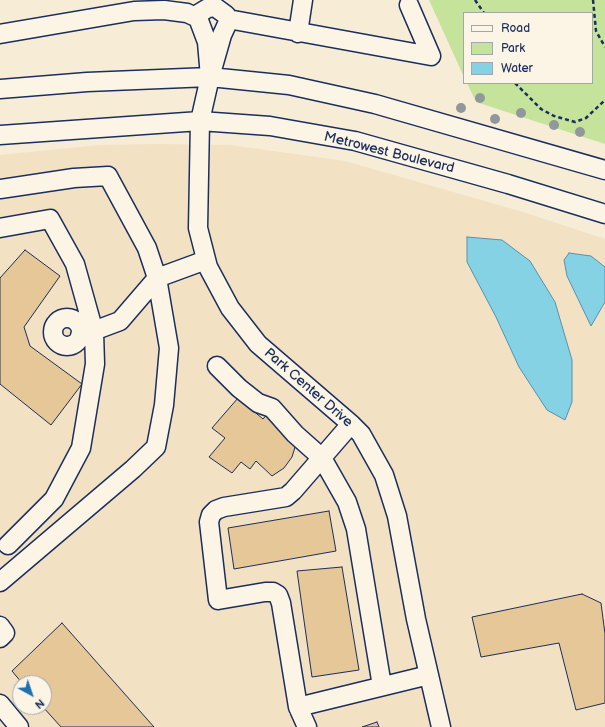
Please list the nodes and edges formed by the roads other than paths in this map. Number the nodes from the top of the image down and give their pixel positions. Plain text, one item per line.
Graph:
1 (304, 0) edge
2 (409, 5) dead end
3 (220, 9) edge
4 (198, 18) junction
5 (1, 29) edge
6 (298, 33) junction
7 (210, 77) junction
8 (0, 89) edge
9 (200, 121) junction
10 (0, 135) edge
11 (605, 170) edge
12 (0, 189) edge
13 (605, 214) edge
14 (0, 228) edge
15 (206, 260) junction
16 (157, 278) junction
17 (87, 334) junction
18 (217, 366) dead end
19 (351, 424) junction
20 (322, 458) junction
21 (4, 547) edge
22 (23, 562) junction
23 (0, 582) edge
24 (0, 626) edge
25 (0, 638) edge
26 (429, 675) junction
27 (382, 686) junction
28 (0, 704) edge
29 (298, 707) junction
30 (19, 727) edge
31 (307, 727) edge
32 (441, 727) edge

1 - 6 street
2 - 6 street
3 - 4 street
3 - 6 street
3 - 7 street
4 - 5 street
4 - 7 street
7 - 8 street
7 - 9 street, Park Center Drive
7 - 11 street
9 - 10 street, Metrowest Boulevard
9 - 13 street, Metrowest Boulevard
9 - 15 street, Park Center Drive
12 - 16 street
14 - 17 street
15 - 16 street
15 - 19 street, Park Center Drive
16 - 17 street
16 - 22 street
17 - 21 street
18 - 20 street
19 - 20 street
19 - 26 street, Park Center Drive
20 - 27 street
20 - 29 street
21 - 22 street
22 - 23 street
24 - 25 street
26 - 27 street
26 - 32 street, Park Center Drive
27 - 29 street
28 - 30 street
29 - 31 street

